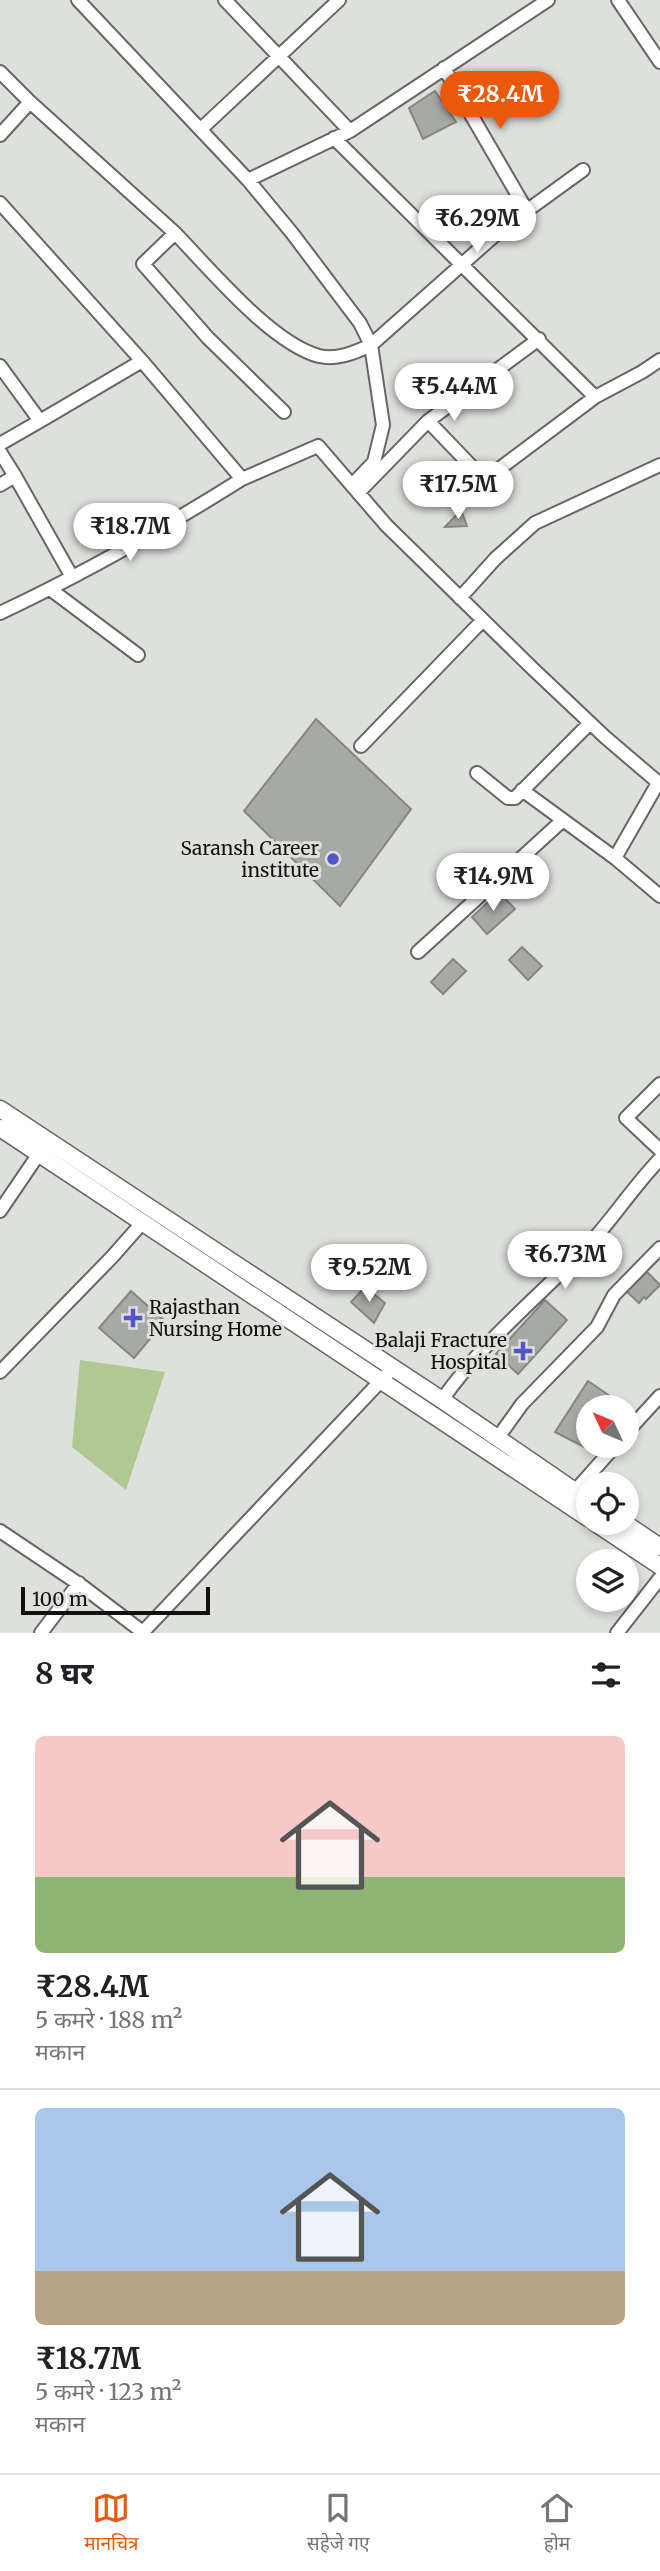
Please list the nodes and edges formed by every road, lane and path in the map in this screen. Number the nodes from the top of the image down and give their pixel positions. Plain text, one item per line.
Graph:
1 (78, 0) edge
2 (225, 0) edge
3 (339, 0) edge
4 (548, 0) edge
5 (618, 0) edge
6 (279, 56) junction
7 (660, 62) edge
8 (444, 68) junction
9 (0, 72) edge
10 (30, 102) junction
11 (201, 129) junction
12 (349, 131) junction
13 (0, 135) edge
14 (334, 138) junction
15 (583, 170) dead end
16 (248, 180) junction
17 (0, 203) edge
18 (527, 211) junction
19 (175, 233) junction
20 (462, 264) junction
21 (539, 339) junction
22 (371, 345) junction
23 (660, 360) edge
24 (142, 361) junction
25 (0, 366) edge
26 (594, 397) junction
27 (284, 412) dead end
28 (40, 421) junction
29 (428, 421) junction
30 (0, 444) edge
31 (0, 453) edge
32 (660, 465) edge
33 (15, 476) junction
34 (242, 479) junction
35 (0, 485) edge
36 (355, 489) junction
37 (72, 577) junction
38 (50, 589) junction
39 (460, 598) junction
40 (1, 611) edge
41 (484, 620) junction
42 (138, 655) dead end
43 (590, 723) junction
44 (361, 746) dead end
45 (477, 774) dead end
46 (659, 784) edge
47 (522, 790) junction
48 (563, 820) junction
49 (615, 858) junction
50 (660, 896) edge
51 (418, 952) dead end
52 (660, 1084) edge
53 (0, 1109) edge
54 (0, 1128) edge
55 (660, 1150) edge
56 (38, 1154) junction
57 (660, 1159) edge
58 (0, 1211) edge
59 (142, 1223) junction
60 (660, 1248) edge
61 (393, 1368) junction
62 (0, 1372) edge
63 (379, 1381) junction
64 (660, 1396) edge
65 (442, 1400) junction
66 (639, 1419) edge
67 (497, 1439) junction
68 (576, 1492) edge
69 (576, 1510) edge
70 (0, 1531) edge
71 (639, 1533) edge
72 (614, 1535) edge
73 (660, 1547) edge
74 (660, 1566) edge
75 (660, 1578) edge
76 (79, 1583) junction
77 (40, 1633) edge
78 (143, 1633) edge
79 (617, 1633) edge

1 - 11 street
2 - 6 street
3 - 6 street
4 - 8 street
5 - 7 street
6 - 11 street
6 - 12 street
8 - 12 street
8 - 18 street
9 - 10 street
10 - 13 street
10 - 19 street
11 - 16 street
12 - 14 street
14 - 16 street
14 - 20 street
15 - 18 street
16 - 22 street
17 - 24 street
18 - 20 street
19 - 22 street
19 - 27 street
20 - 21 street
20 - 22 street
21 - 26 street
21 - 29 street
22 - 36 street
23 - 26 street
24 - 28 street
24 - 34 street
25 - 28 street
26 - 29 street
28 - 30 street
29 - 36 street
31 - 33 street
32 - 39 street
33 - 35 street
33 - 37 street
34 - 36 street
34 - 37 street
36 - 39 street
37 - 38 street
38 - 40 street
38 - 42 street
39 - 41 street
41 - 43 street
41 - 44 street
43 - 46 street
43 - 47 street
45 - 47 street
46 - 49 street
47 - 48 street
48 - 49 street
48 - 51 street
49 - 50 street
52 - 55 street
53 - 61 main road
54 - 56 main road
56 - 58 street
56 - 59 main road
57 - 65 street
59 - 62 street
59 - 63 main road
60 - 67 street
61 - 63 street
61 - 65 main road
63 - 69 main road
63 - 78 street
64 - 66 street
65 - 67 main road
67 - 68 main road
70 - 76 street
71 - 73 main road
72 - 74 main road
75 - 79 street
76 - 77 street
76 - 78 street

